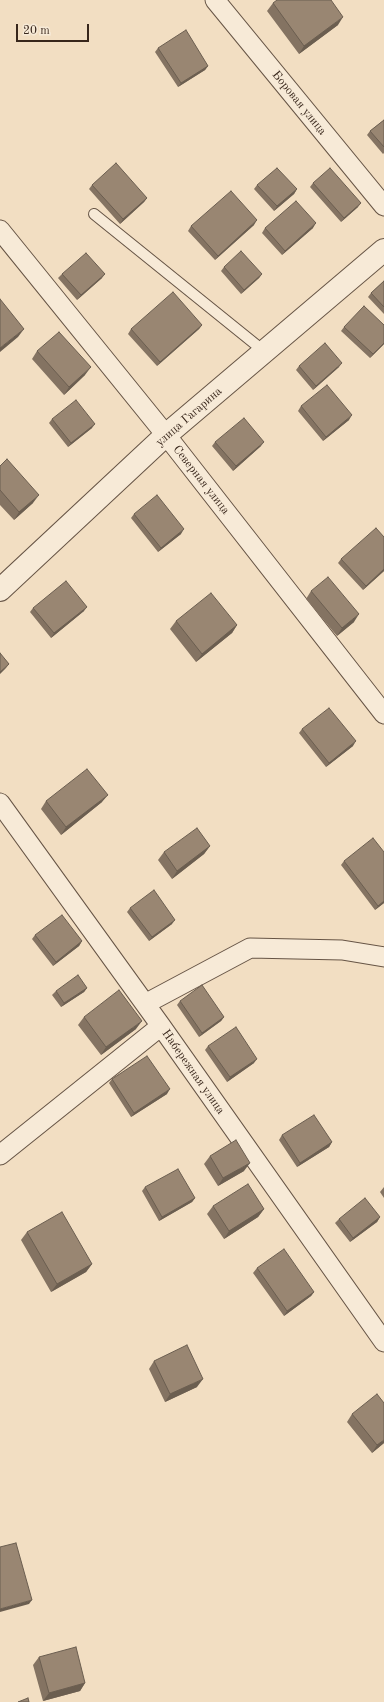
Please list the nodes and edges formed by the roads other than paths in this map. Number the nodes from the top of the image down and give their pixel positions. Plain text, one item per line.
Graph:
1 (215, 0) edge
2 (384, 206) edge
3 (94, 214) dead end
4 (0, 230) edge
5 (384, 250) edge
6 (265, 352) junction
7 (166, 435) junction
8 (0, 590) edge
9 (384, 714) edge
10 (0, 803) edge
11 (384, 957) edge
12 (145, 1004) junction
13 (161, 1026) junction
14 (0, 1155) edge
15 (384, 1342) edge

1 - 2 street, Боровая улица
3 - 6 lane
4 - 7 street, Северная улица
5 - 6 street, улица Гагарина
6 - 7 street, улица Гагарина
7 - 8 street, улица Гагарина
7 - 9 street, Северная улица
10 - 12 street, Набережная улица
11 - 12 street
12 - 13 street, Набережная улица
13 - 14 street
13 - 15 street, Набережная улица

